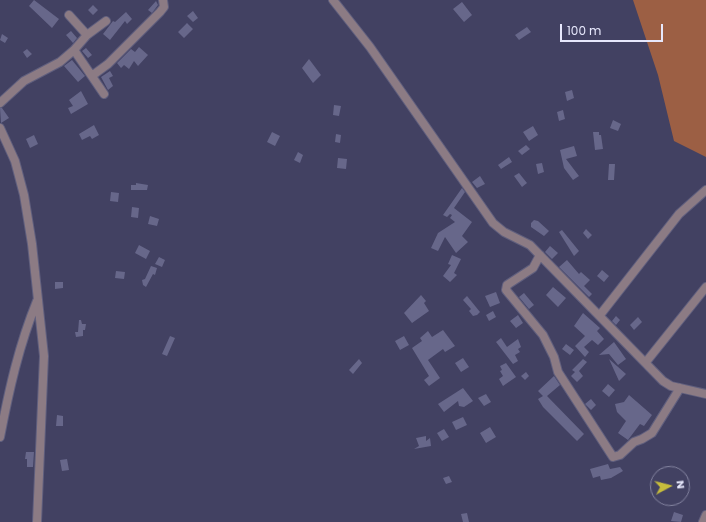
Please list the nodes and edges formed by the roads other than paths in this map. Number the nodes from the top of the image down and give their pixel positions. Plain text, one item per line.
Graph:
1 (164, 0) edge
2 (333, 0) edge
3 (69, 15) dead end
4 (106, 21) dead end
5 (87, 36) junction
6 (74, 50) junction
7 (93, 75) junction
8 (104, 94) dead end
9 (0, 103) edge
10 (0, 128) edge
11 (706, 190) edge
12 (540, 255) junction
13 (706, 287) edge
14 (38, 298) junction
15 (600, 315) junction
16 (646, 362) junction
17 (680, 388) junction
18 (706, 394) edge
19 (0, 437) edge
20 (706, 515) edge
21 (37, 522) edge
22 (703, 522) edge

1 - 7 street
2 - 12 street
3 - 5 street
4 - 5 street
5 - 6 street
6 - 7 street
6 - 9 street
7 - 8 street
10 - 14 street
11 - 15 street
12 - 15 street
12 - 17 street
13 - 16 street
14 - 19 street
14 - 21 street
15 - 16 street
16 - 17 street
17 - 18 street
20 - 22 street

